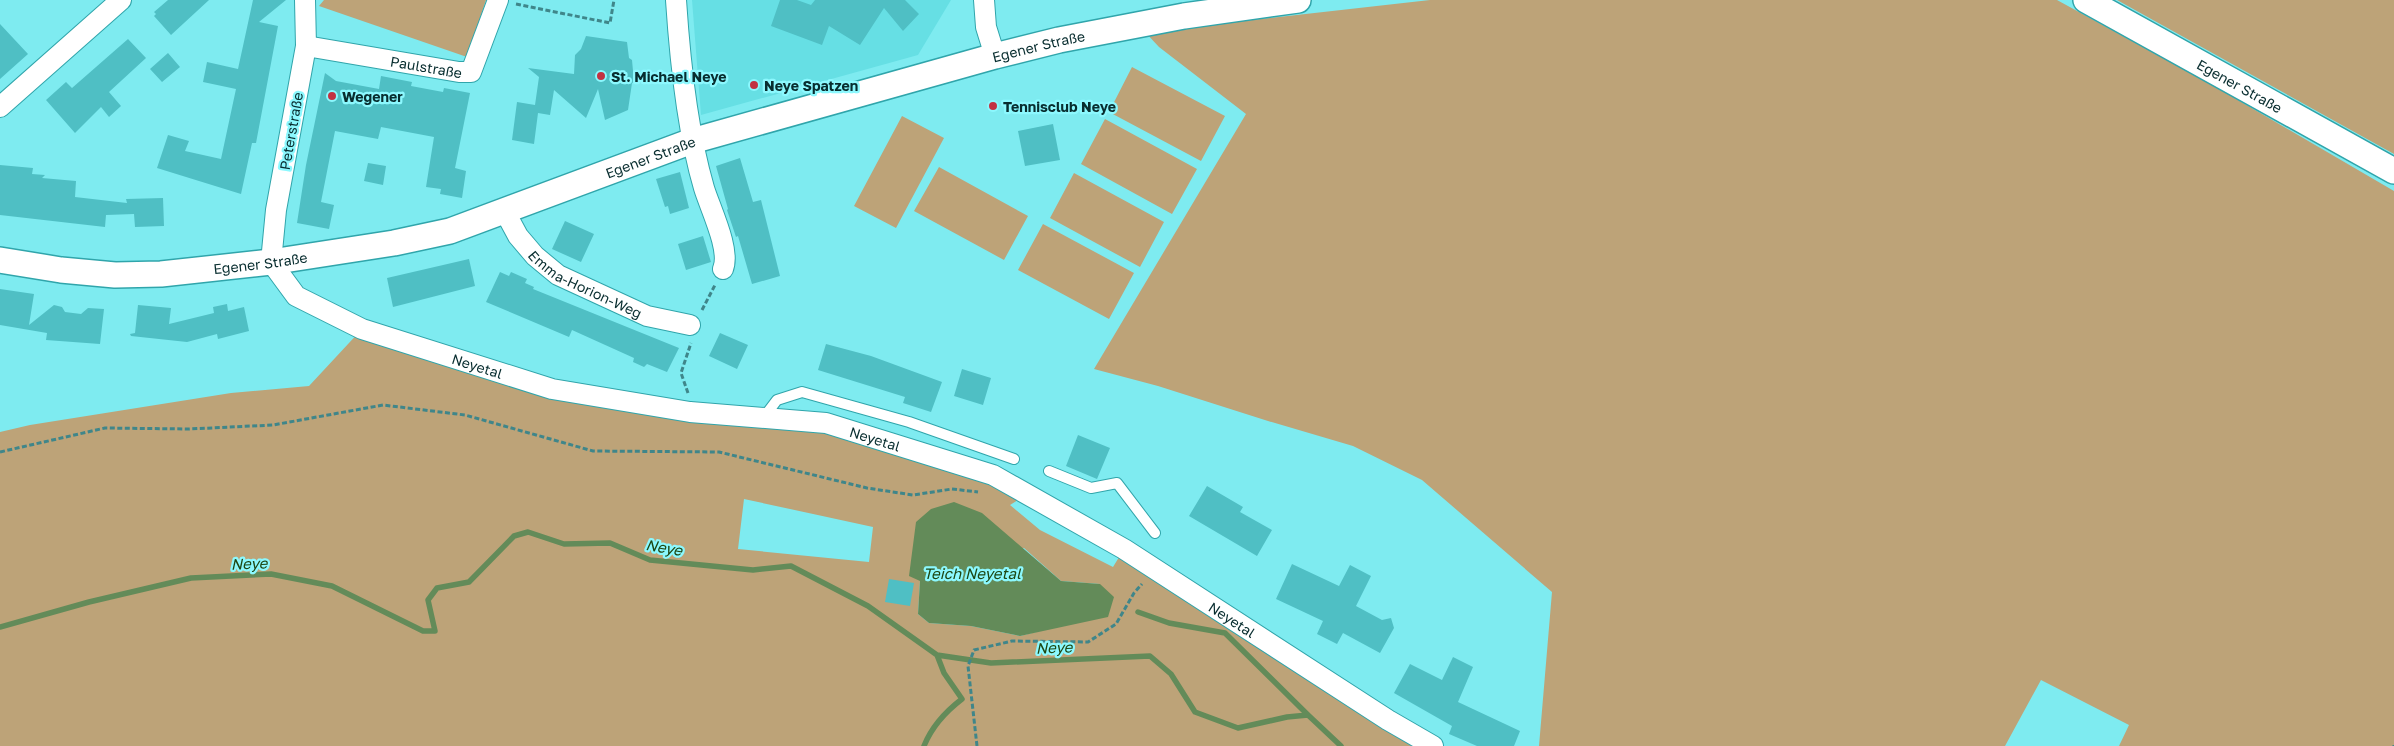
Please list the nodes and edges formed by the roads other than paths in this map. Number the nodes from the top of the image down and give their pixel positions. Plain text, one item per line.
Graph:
1 (121, 0) edge
2 (305, 0) edge
3 (676, 0) edge
4 (984, 0) edge
5 (1298, 0) edge
6 (2086, 0) edge
7 (503, 1) edge
8 (306, 46) junction
9 (995, 56) junction
10 (0, 107) edge
11 (692, 141) junction
12 (2394, 170) edge
13 (504, 210) junction
14 (0, 260) edge
15 (271, 262) junction
16 (723, 269) dead end
17 (690, 326) dead end
18 (764, 417) junction
19 (1014, 459) dead end
20 (1049, 471) dead end
21 (1155, 533) dead end
22 (1434, 746) edge

1 - 10 street
2 - 8 street, Peterstraße
3 - 11 street
4 - 9 street
5 - 9 street, Egener Straße
6 - 12 street, Egener Straße
7 - 8 street, Paulstraße
8 - 15 street, Peterstraße
9 - 11 street, Egener Straße
11 - 13 street, Egener Straße
11 - 16 street
13 - 15 street, Egener Straße
13 - 17 street, Emma-Horion-Weg
14 - 15 street, Egener Straße
15 - 18 street, Neyetal
18 - 19 lane
18 - 22 street, Neyetal
20 - 21 lane

